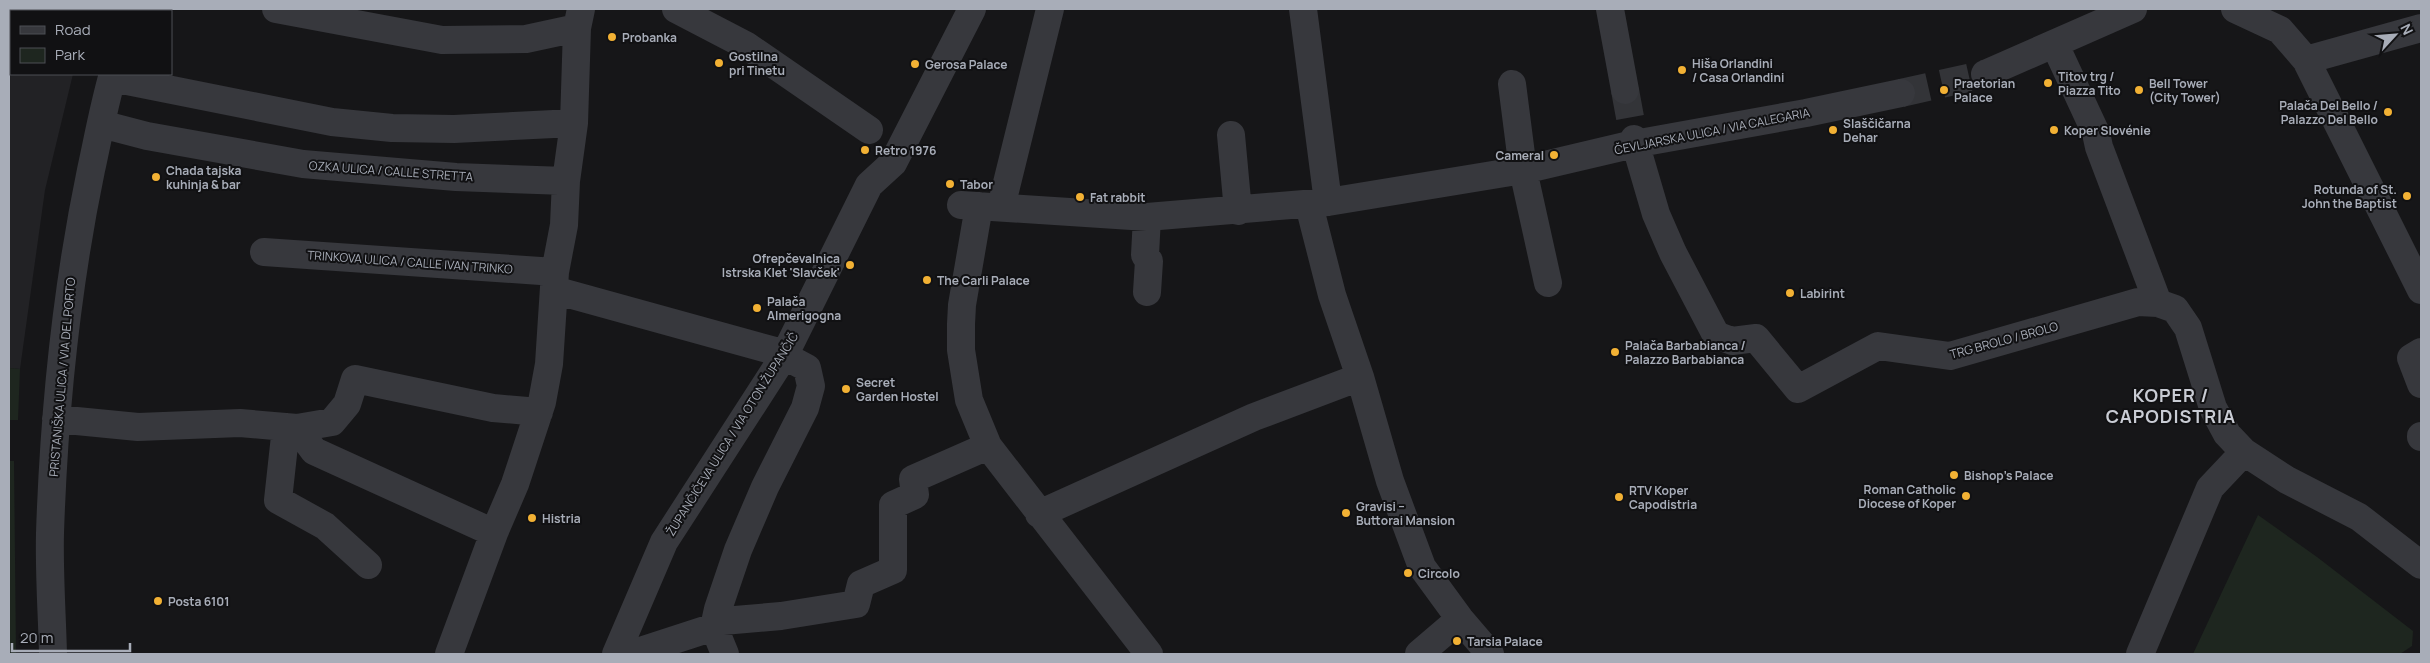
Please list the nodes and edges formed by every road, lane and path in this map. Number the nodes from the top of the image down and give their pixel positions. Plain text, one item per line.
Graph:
1 (276, 9) edge
2 (676, 9) edge
3 (972, 9) edge
4 (1050, 9) edge
5 (1303, 9) edge
6 (1610, 9) edge
7 (2133, 9) edge
8 (2235, 9) edge
9 (579, 18) edge
10 (2421, 28) edge
11 (2055, 45) junction
12 (2306, 60) junction
13 (1984, 74) tunnel mouth
14 (112, 76) edge
15 (1512, 84) dead end
16 (1625, 90) tunnel mouth
17 (1900, 93) tunnel mouth
18 (574, 123) junction
19 (101, 124) junction
20 (869, 130) dead end
21 (1231, 135) dead end
22 (1634, 141) junction
23 (1523, 170) junction
24 (566, 181) junction
25 (1319, 204) junction
26 (980, 206) junction
27 (1238, 210) junction
28 (1147, 216) junction
29 (264, 252) dead end
30 (555, 281) junction
31 (1548, 283) dead end
32 (2421, 290) edge
33 (1147, 292) dead end
34 (2158, 303) junction
35 (2421, 352) edge
36 (784, 356) junction
37 (1360, 377) junction
38 (2421, 384) edge
39 (539, 412) junction
40 (56, 419) junction
41 (292, 427) junction
42 (988, 446) junction
43 (2244, 452) junction
44 (1039, 514) junction
45 (494, 533) junction
46 (368, 565) dead end
47 (2421, 566) edge
48 (1460, 620) junction
49 (714, 627) junction
50 (53, 654) edge
51 (450, 654) edge
52 (616, 654) edge
53 (631, 654) edge
54 (725, 654) edge
55 (1149, 654) edge
56 (1419, 654) edge
57 (1490, 654) edge
58 (2140, 654) edge

1 - 9 street
2 - 20 street
3 - 36 street, ŽUPANČIČEVA ULICA / VIA OTON ŽUPANČIČ
4 - 26 street
5 - 25 street
6 - 16 street
7 - 11 street
8 - 12 street
9 - 18 street
10 - 12 street
11 - 13 street
11 - 34 street
12 - 32 street
14 - 18 street
14 - 19 street, PRISTANIŠKA ULICA / VIA DEL PORTO
15 - 23 street
17 - 22 street, ČEVLJARSKA ULICA / VIA CALEGARIA
18 - 24 street
19 - 24 street, OZKA ULICA / CALLE STRETTA
19 - 40 street, PRISTANIŠKA ULICA / VIA DEL PORTO
21 - 27 street
22 - 23 street, ČEVLJARSKA ULICA / VIA CALEGARIA
22 - 34 street, TRG BROLO / BROLO
23 - 25 street, ČEVLJARSKA ULICA / VIA CALEGARIA
23 - 31 street
24 - 30 street
25 - 27 street, ČEVLJARSKA ULICA / VIA CALEGARIA
25 - 37 street
26 - 28 street, ČEVLJARSKA ULICA / VIA CALEGARIA
26 - 42 street
27 - 28 street, ČEVLJARSKA ULICA / VIA CALEGARIA
28 - 33 street
29 - 30 street, TRINKOVA ULICA / CALLE IVAN TRINKO
30 - 36 street, TRINKOVA ULICA / CALLE IVAN TRINKO
30 - 39 street
34 - 43 street
35 - 38 street
36 - 49 street, TRINKOVA ULICA / CALLE IVAN TRINKO
36 - 52 street, ŽUPANČIČEVA ULICA / VIA OTON ŽUPANČIČ
37 - 44 street
37 - 48 street
39 - 41 street
39 - 45 street
40 - 41 street
40 - 50 street, PRISTANIŠKA ULICA / VIA DEL PORTO
41 - 45 street
41 - 46 street
42 - 44 street
42 - 49 street
43 - 47 street
43 - 58 street
44 - 55 street
45 - 51 street
48 - 56 street
48 - 57 street
49 - 53 street
49 - 54 street

